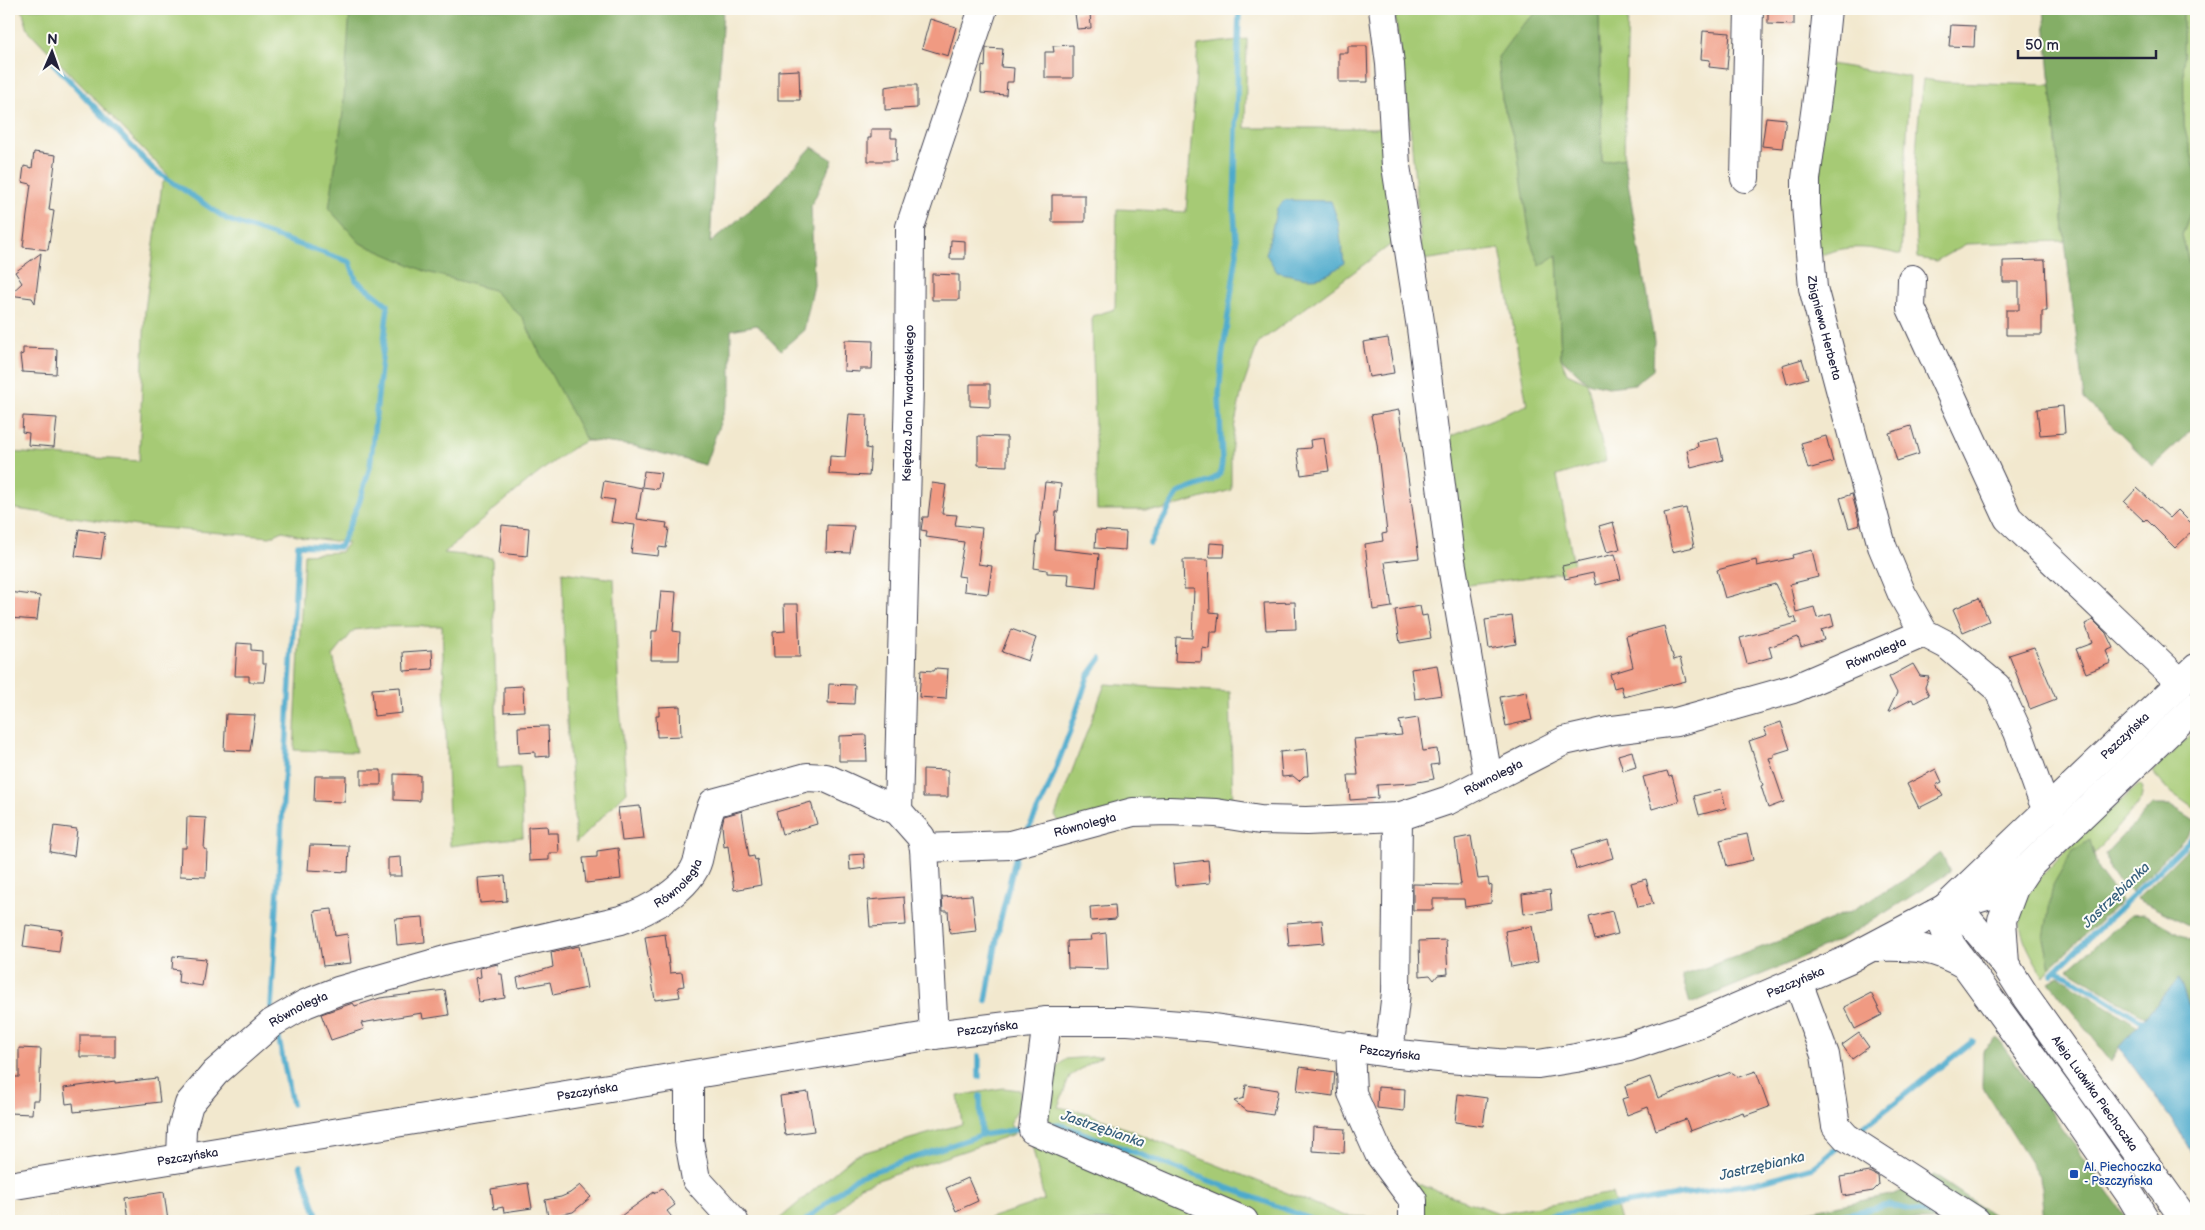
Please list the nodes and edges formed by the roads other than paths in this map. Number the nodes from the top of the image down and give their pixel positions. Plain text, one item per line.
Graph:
1 (983, 9) edge
2 (1383, 9) edge
3 (1749, 9) edge
4 (1827, 9) edge
5 (1745, 178) dead end
6 (1912, 279) dead end
7 (1924, 633) junction
8 (2189, 675) edge
9 (2196, 706) edge
10 (1488, 778) junction
11 (2051, 808) junction
12 (898, 811) junction
13 (1398, 817) junction
14 (924, 848) junction
15 (2028, 867) junction
16 (1945, 908) junction
17 (1870, 947) junction
18 (2005, 964) junction
19 (1967, 966) junction
20 (1798, 982) junction
21 (1047, 1021) junction
22 (934, 1035) junction
23 (1350, 1046) junction
24 (1389, 1053) junction
25 (689, 1074) junction
26 (181, 1158) junction
27 (9, 1186) edge
28 (1413, 1220) edge
29 (734, 1221) edge
30 (1244, 1221) edge
31 (1976, 1221) edge
32 (2146, 1221) edge
33 (2186, 1221) edge

1 - 12 street, Księdza Jana Twardowskiego
2 - 10 street
3 - 5 street
4 - 7 street, Zbigniewa Herberta
6 - 8 street
7 - 10 street, Równoległa
7 - 11 street, Równoległa
8 - 11 street, Pszczyńska
9 - 15 street, Pszczyńska
10 - 13 street, Równoległa
11 - 16 street, Pszczyńska
12 - 14 street, Równoległa
12 - 26 street, Równoległa
13 - 14 street, Równoległa
13 - 24 street
14 - 22 street
15 - 16 street, Pszczyńska
15 - 18 street, Aleja Ludwika Piechoczka
16 - 17 street, Pszczyńska
16 - 18 street, Aleja Ludwika Piechoczka
16 - 19 street
17 - 19 street
17 - 20 street, Pszczyńska
18 - 33 street, Aleja Ludwika Piechoczka
19 - 32 street
20 - 24 street, Pszczyńska
20 - 31 street
21 - 22 street, Pszczyńska
21 - 23 street, Pszczyńska
21 - 30 street
22 - 25 street, Pszczyńska
23 - 24 street, Pszczyńska
23 - 28 street
25 - 26 street, Pszczyńska
25 - 29 street
26 - 27 street, Pszczyńska

